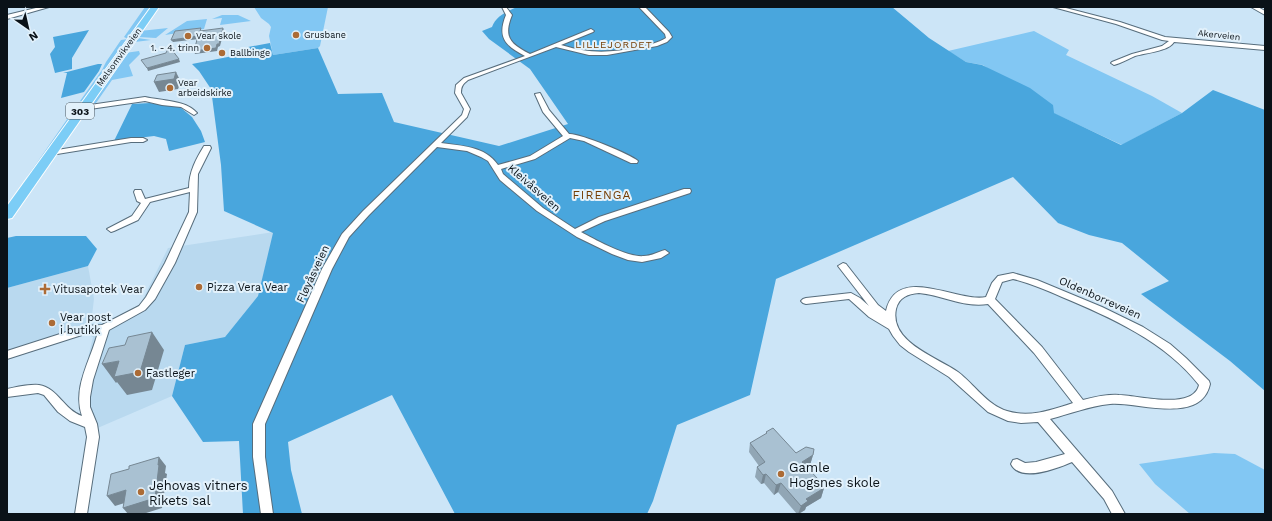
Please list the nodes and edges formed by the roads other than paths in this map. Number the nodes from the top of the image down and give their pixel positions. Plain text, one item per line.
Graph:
1 (46, 7) edge
2 (154, 7) edge
3 (642, 7) edge
4 (1056, 7) edge
5 (1254, 7) edge
6 (504, 8) dead end
7 (1265, 13) edge
8 (7, 17) edge
9 (591, 31) dead end
10 (1172, 40) junction
11 (555, 45) junction
12 (1265, 48) edge
13 (530, 56) junction
14 (1114, 63) dead end
15 (538, 94) dead end
16 (82, 108) junction
17 (194, 113) dead end
18 (567, 137) junction
19 (143, 140) dead end
20 (436, 145) junction
21 (207, 148) dead end
22 (51, 153) junction
23 (634, 161) dead end
24 (496, 168) junction
25 (194, 189) junction
26 (687, 191) dead end
27 (138, 192) dead end
28 (147, 201) junction
29 (7, 215) edge
30 (111, 229) dead end
31 (575, 232) junction
32 (665, 253) dead end
33 (843, 266) dead end
34 (990, 300) junction
35 (806, 302) dead end
36 (891, 322) junction
37 (104, 328) junction
38 (7, 355) edge
39 (7, 393) edge
40 (1080, 405) junction
41 (1041, 417) junction
42 (91, 424) junction
43 (1073, 455) junction
44 (1017, 464) dead end
45 (81, 514) edge
46 (267, 514) edge
47 (1119, 514) edge

1 - 8 street
2 - 16 main road, Melsomvikveien / 303
3 - 11 street
4 - 10 street, Akerveien
5 - 7 street
6 - 13 street
9 - 11 street
10 - 12 street, Akerveien
10 - 14 street
11 - 13 street
13 - 20 street, Fløyåsveien
15 - 18 street
16 - 17 street, Melsomvikveien
16 - 22 main road, Melsomvikveien / 303
18 - 23 street
18 - 24 street
19 - 22 street
20 - 24 street, Kleivåsveien
20 - 46 street, Fløyåsveien
21 - 25 street
22 - 29 main road, Melsomvikveien / 303
24 - 31 street, Kleivåsveien
25 - 28 street
25 - 37 street
26 - 31 street
27 - 28 street
28 - 30 street
31 - 32 street, Kleivåsveien
33 - 36 street, Oldenborreveien
34 - 36 street
34 - 40 street
34 - 40 street, Oldenborreveien
35 - 36 street, Oldenborreveien
36 - 41 street, Oldenborreveien
37 - 38 street
37 - 42 street
39 - 42 street
40 - 41 street, Oldenborreveien
41 - 43 street
42 - 45 street
43 - 44 street
43 - 47 street

